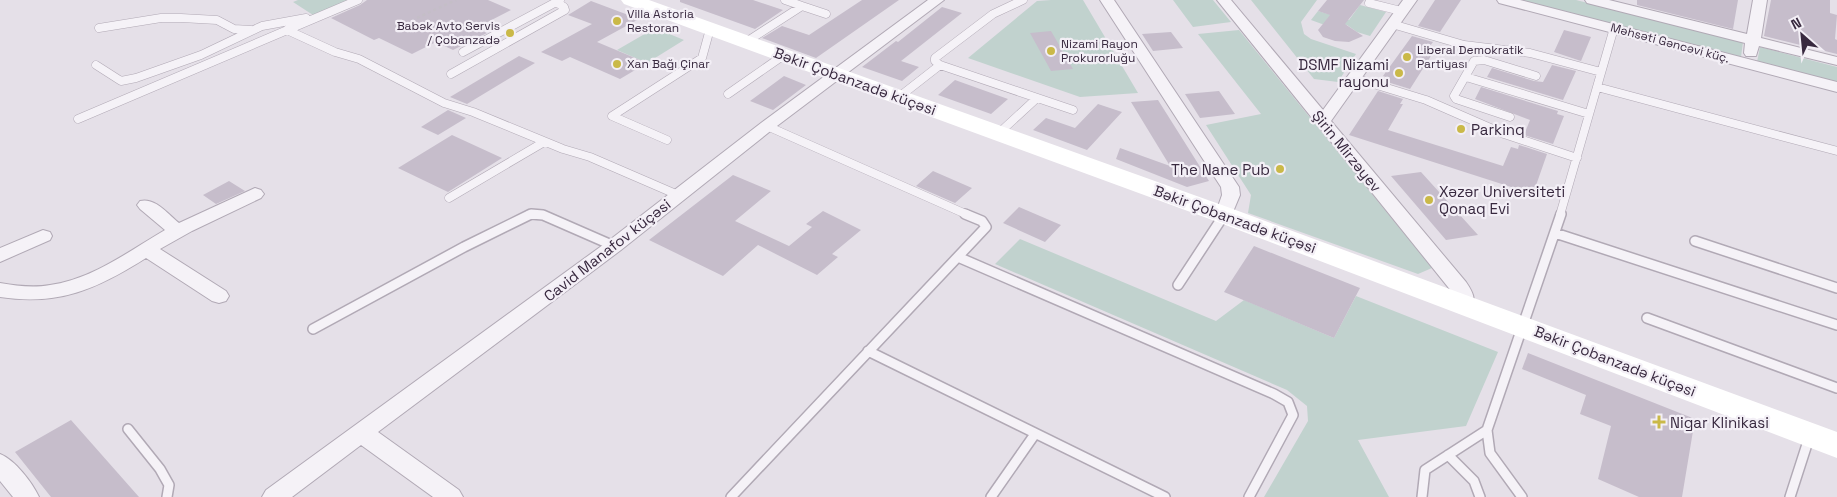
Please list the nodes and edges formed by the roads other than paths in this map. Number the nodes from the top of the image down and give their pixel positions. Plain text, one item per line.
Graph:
1 (358, 0) edge
2 (631, 0) edge
3 (785, 0) edge
4 (937, 0) edge
5 (1023, 0) edge
6 (1107, 0) edge
7 (1224, 0) edge
8 (1504, 0) edge
9 (1592, 0) edge
10 (1760, 0) edge
11 (558, 1) edge
12 (1369, 3) dead end
13 (802, 6) junction
14 (1405, 6) edge
15 (328, 13) junction
16 (826, 14) dead end
17 (1392, 24) junction
18 (99, 28) dead end
19 (1614, 28) junction
20 (710, 29) junction
21 (251, 30) junction
22 (287, 30) junction
23 (1754, 40) junction
24 (746, 42) junction
25 (463, 52) dead end
26 (784, 55) junction
27 (1837, 61) edge
28 (940, 64) junction
29 (1749, 64) junction
30 (96, 65) dead end
31 (1602, 72) junction
32 (451, 74) dead end
33 (837, 74) junction
34 (1536, 76) dead end
35 (1466, 77) junction
36 (1354, 78) junction
37 (1597, 87) junction
38 (1837, 87) edge
39 (728, 94) dead end
40 (900, 97) junction
41 (1037, 98) junction
42 (1072, 110) dead end
43 (1589, 114) junction
44 (1510, 117) dead end
45 (78, 119) dead end
46 (1323, 122) junction
47 (767, 126) junction
48 (999, 133) junction
49 (667, 140) dead end
50 (544, 142) junction
51 (1837, 151) edge
52 (1577, 158) junction
53 (255, 194) dead end
54 (678, 195) junction
55 (450, 198) dead end
56 (146, 205) dead end
57 (1224, 215) junction
58 (178, 231) junction
59 (1555, 233) junction
60 (43, 236) dead end
61 (1695, 241) dead end
62 (614, 246) junction
63 (146, 249) junction
64 (0, 256) edge
65 (958, 257) junction
66 (1178, 285) dead end
67 (1837, 288) edge
68 (0, 290) edge
69 (219, 296) dead end
70 (1464, 304) junction
71 (1647, 318) dead end
72 (1837, 325) edge
73 (1522, 326) junction
74 (313, 329) dead end
75 (868, 351) junction
76 (1837, 388) edge
77 (128, 429) dead end
78 (1486, 430) junction
79 (362, 433) junction
80 (1035, 434) junction
81 (1810, 435) junction
82 (1837, 445) edge
83 (1448, 455) junction
84 (0, 464) edge
85 (27, 497) edge
86 (167, 497) edge
87 (274, 497) edge
88 (451, 497) edge
89 (731, 497) edge
90 (991, 497) edge
91 (1164, 497) edge
92 (1249, 497) edge
93 (1422, 497) edge
94 (1480, 497) edge
95 (1522, 497) edge
96 (1790, 497) edge

1 - 15 lane
2 - 20 street, Bəkir Çobanzadə küçəsi
3 - 13 lane
4 - 33 street, Cavid Manafov küçəsi
5 - 28 lane
6 - 57 street
7 - 46 street, Şirin Mirzəyev
8 - 19 street, Məhsəti Gəncəvi küç.
9 - 23 street, Məhsəti Gəncəvi küç.
10 - 23 street
11 - 25 lane
11 - 32 lane
12 - 14 lane
13 - 16 lane
13 - 24 lane
14 - 17 street
15 - 21 lane
15 - 22 lane
17 - 31 lane
17 - 36 street
18 - 21 lane
19 - 29 street, Məhsəti Gəncəvi küç.
19 - 31 lane
20 - 24 street, Bəkir Çobanzadə küçəsi
20 - 49 lane
21 - 30 lane
22 - 45 lane
22 - 50 lane
23 - 27 street, Məhsəti Gəncəvi küç.
23 - 29 street
24 - 26 street, Bəkir Çobanzadə küçəsi
26 - 33 street, Bəkir Çobanzadə küçəsi
26 - 39 lane
28 - 40 lane
28 - 41 lane
29 - 38 street, Məhsəti Gəncəvi küç.
31 - 37 lane
33 - 40 street, Bəkir Çobanzadə küçəsi
33 - 47 street, Cavid Manafov küçəsi
34 - 35 lane
35 - 43 lane
35 - 44 lane
36 - 46 street
36 - 52 lane
37 - 43 lane
37 - 51 lane
40 - 48 street, Bəkir Çobanzadə küçəsi
41 - 42 lane
41 - 48 lane
43 - 52 lane
46 - 70 street, Şirin Mirzəyev
47 - 54 street, Cavid Manafov küçəsi
47 - 65 lane
48 - 57 street, Bəkir Çobanzadə küçəsi
50 - 54 lane
50 - 55 lane
52 - 59 lane
53 - 58 street
54 - 62 street, Cavid Manafov küçəsi
56 - 58 street
57 - 66 lane
57 - 70 street, Bəkir Çobanzadə küçəsi
58 - 63 street
59 - 72 lane
59 - 73 lane
60 - 64 street
61 - 67 lane
62 - 74 lane
62 - 79 street, Cavid Manafov küçəsi
63 - 68 street
63 - 69 street
65 - 75 lane
65 - 92 lane
70 - 73 street, Bəkir Çobanzadə küçəsi
71 - 76 lane
73 - 78 lane
73 - 81 street, Bəkir Çobanzadə küçəsi
75 - 80 lane
75 - 89 lane
77 - 86 lane
78 - 83 lane
78 - 95 lane
79 - 87 street, Cavid Manafov küçəsi
79 - 88 street
80 - 90 lane
80 - 91 lane
81 - 82 street, Bəkir Çobanzadə küçəsi
81 - 96 lane
83 - 93 lane
83 - 94 lane
84 - 85 street

